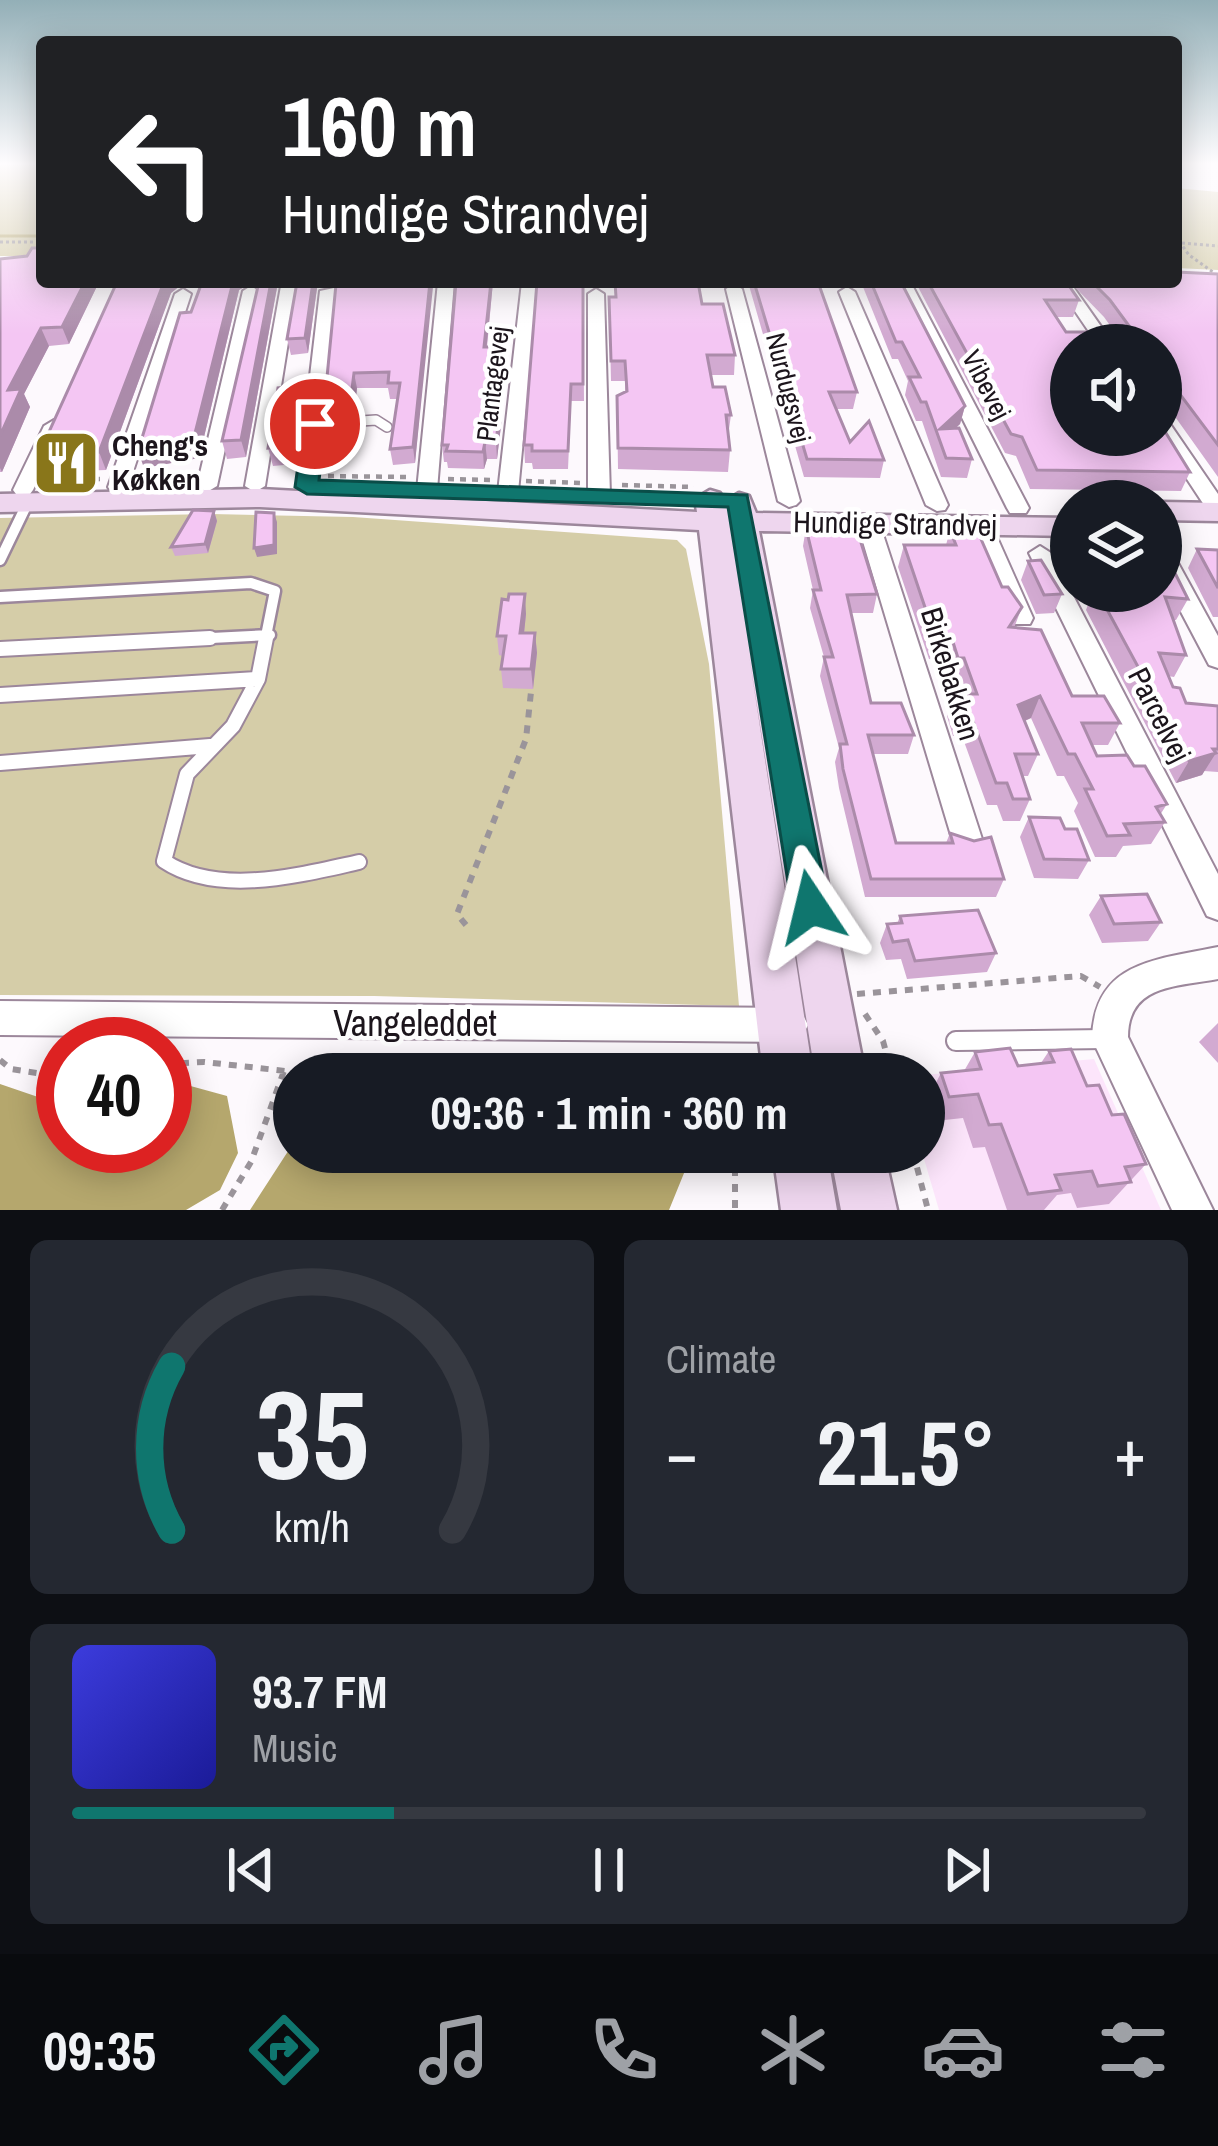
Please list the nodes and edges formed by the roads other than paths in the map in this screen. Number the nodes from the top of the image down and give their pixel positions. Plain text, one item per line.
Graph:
1 (289, 288) edge
2 (357, 288) edge
3 (445, 288) edge
4 (529, 288) edge
5 (906, 288) edge
6 (734, 289) dead end
7 (1050, 290) edge
8 (251, 291) edge
9 (847, 292) dead end
10 (183, 294) dead end
11 (596, 294) dead end
12 (306, 314) edge
13 (285, 316) junction
14 (1092, 324) edge
15 (64, 404) edge
16 (315, 424) junction
17 (387, 427) dead end
18 (1182, 456) edge
19 (207, 486) junction
20 (255, 486) junction
21 (118, 487) junction
22 (307, 487) junction
23 (598, 489) junction
24 (427, 490) junction
25 (508, 492) junction
26 (13, 497) edge
27 (789, 501) junction
28 (718, 506) junction
29 (938, 506) junction
30 (1018, 508) junction
31 (1050, 509) edge
32 (1182, 511) edge
33 (1218, 511) edge
34 (869, 525) junction
35 (981, 526) junction
36 (1050, 526) edge
37 (1182, 527) edge
38 (1218, 528) edge
39 (1040, 553) dead end
40 (0, 560) edge
41 (1182, 591) edge
42 (0, 597) edge
43 (1022, 618) edge
44 (270, 635) junction
45 (0, 649) edge
46 (1218, 658) edge
47 (258, 679) junction
48 (0, 695) edge
49 (211, 746) junction
50 (0, 764) edge
51 (968, 842) edge
52 (359, 862) dead end
53 (1218, 906) edge
54 (1218, 963) edge
55 (829, 1011) junction
56 (0, 1018) edge
57 (781, 1024) junction
58 (1110, 1039) junction
59 (956, 1041) dead end
60 (785, 1053) edge
61 (836, 1053) edge
62 (803, 1173) edge
63 (861, 1173) edge
64 (809, 1210) edge
65 (869, 1210) edge
66 (1193, 1210) edge

1 - 13 street
2 - 16 street
3 - 24 street
4 - 25 street, Plantagevej
5 - 30 street, Vibevej
6 - 27 street, Nurdugsvej
7 - 14 street
8 - 19 street
9 - 29 street
10 - 21 street
11 - 23 street
12 - 13 street
13 - 20 street
15 - 26 street
16 - 17 lane
16 - 22 street
18 - 33 street
19 - 20 main road, Hundige Strandvej
19 - 21 main road, Hundige Strandvej
20 - 22 main road, Hundige Strandvej
21 - 26 main road, Hundige Strandvej
22 - 24 main road, Hundige Strandvej
23 - 25 main road, Hundige Strandvej
23 - 28 main road, Hundige Strandvej
24 - 25 main road, Hundige Strandvej
26 - 28 main road, Hundige Strandvej
26 - 40 lane
27 - 28 main road, Hundige Strandvej
27 - 29 main road, Hundige Strandvej
28 - 34 main road, Hundige Strandvej
28 - 55 main road
28 - 57 main road
29 - 30 main road, Hundige Strandvej
30 - 31 main road, Hundige Strandvej
32 - 33 main road
34 - 35 main road, Hundige Strandvej
34 - 51 street, Birkebakken
35 - 36 main road, Hundige Strandvej
35 - 43 street
37 - 38 main road
39 - 53 street, Parcelvej
41 - 46 street
42 - 44 lane
44 - 45 lane
44 - 47 lane
47 - 48 lane
47 - 49 lane
49 - 50 lane
49 - 52 lane
54 - 58 street
55 - 57 street, Vangeleddet
55 - 61 main road
56 - 57 street, Vangeleddet
57 - 60 main road
58 - 59 lane
58 - 66 street
62 - 64 main road
63 - 65 main road

